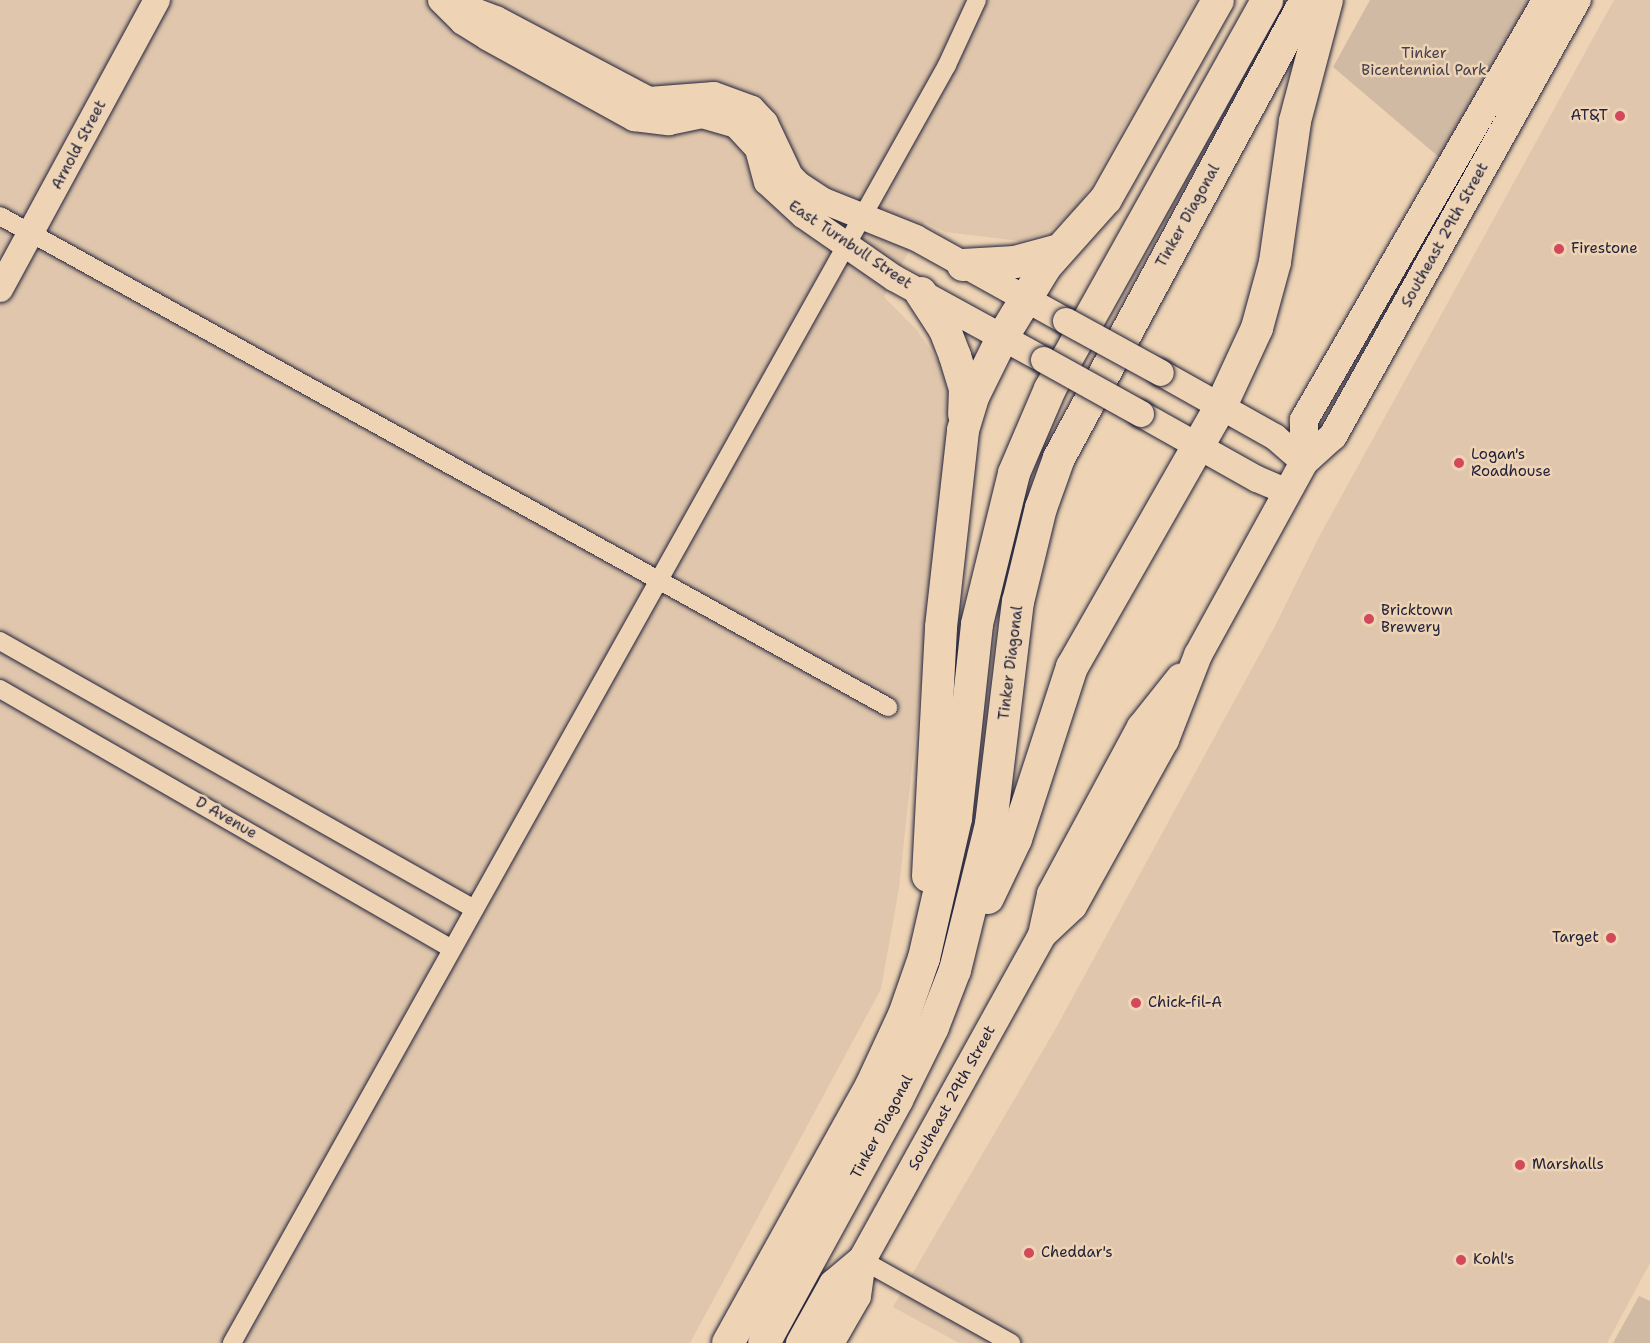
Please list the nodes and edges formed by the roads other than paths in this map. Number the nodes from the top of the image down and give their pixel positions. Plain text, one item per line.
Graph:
1 (157, 0) edge
2 (170, 0) edge
3 (443, 0) edge
4 (977, 0) edge
5 (1218, 0) edge
6 (1267, 0) edge
7 (1306, 0) edge
8 (1327, 0) edge
9 (1546, 0) edge
10 (1577, 0) edge
11 (124, 61) junction
12 (0, 216) edge
13 (861, 216) junction
14 (30, 234) junction
15 (847, 242) junction
16 (1059, 250) junction
17 (963, 265) junction
18 (0, 289) edge
19 (921, 293) junction
20 (1025, 298) junction
21 (1002, 338) junction
22 (1221, 406) junction
23 (963, 430) junction
24 (1198, 447) junction
25 (1304, 462) junction
26 (1287, 492) junction
27 (660, 580) junction
28 (0, 641) edge
29 (0, 689) edge
30 (888, 707) dead end
31 (474, 909) junction
32 (452, 949) junction
33 (924, 958) junction
34 (955, 970) junction
35 (862, 1260) junction
36 (232, 1343) edge
37 (728, 1343) edge
38 (764, 1343) edge
39 (800, 1343) edge
40 (830, 1343) edge
41 (1011, 1343) edge

1 - 11 street, Arnold Street
2 - 11 street
3 - 13 street, East Turnbull Street
3 - 15 street, East Turnbull Street
4 - 13 street
5 - 16 highway
6 - 33 highway, Tinker Diagonal
7 - 34 highway, Tinker Diagonal
8 - 22 highway
9 - 25 main road, Southeast 29th Street
10 - 25 main road, Southeast 29th Street
11 - 14 street, Arnold Street
12 - 14 street
13 - 15 street
13 - 17 street, East Turnbull Street
14 - 18 street, Arnold Street
14 - 27 street
15 - 19 street, East Turnbull Street
15 - 27 street
16 - 17 highway
16 - 20 highway
17 - 20 street, East Turnbull Street
19 - 21 street, East Turnbull Street
19 - 23 highway
20 - 21 highway
20 - 22 street, East Turnbull Street, bridge
21 - 23 highway
21 - 24 street, East Turnbull Street, bridge
22 - 24 highway
22 - 25 street, East Turnbull Street
23 - 33 highway
24 - 26 street, East Turnbull Street
24 - 34 highway
25 - 26 main road, Southeast 29th Street
26 - 35 main road, Southeast 29th Street
27 - 30 street
27 - 31 street
28 - 31 street
29 - 32 street, D Avenue
31 - 32 street
32 - 36 street
33 - 37 highway, Tinker Diagonal
34 - 38 highway, Tinker Diagonal
35 - 39 main road, Southeast 29th Street
35 - 40 main road, Southeast 29th Street
35 - 41 street

